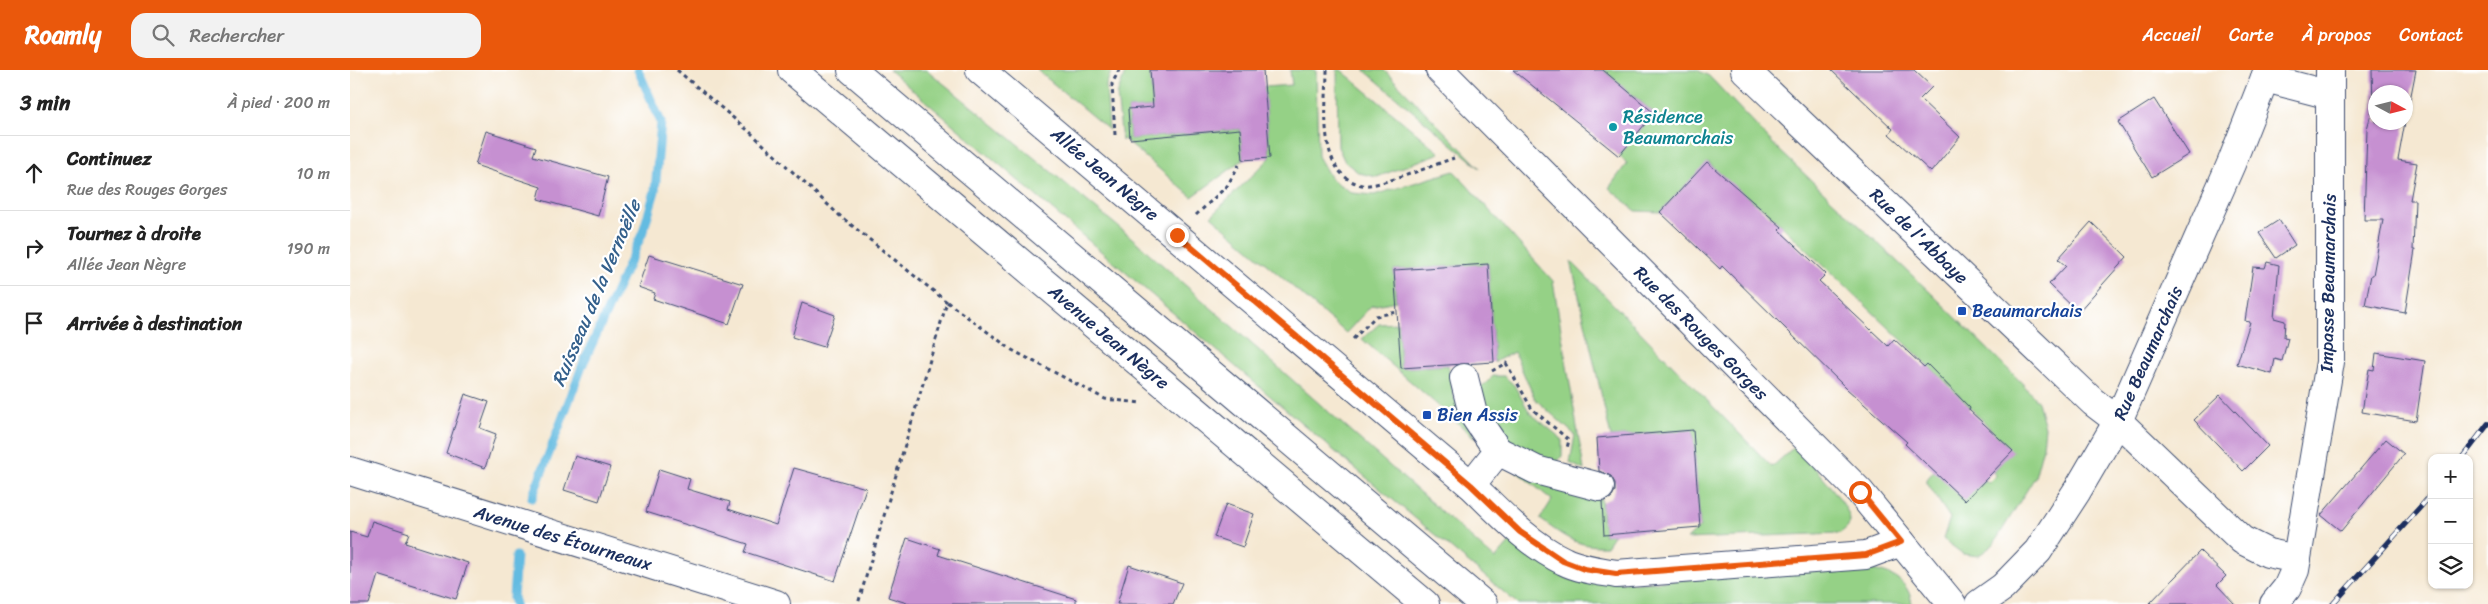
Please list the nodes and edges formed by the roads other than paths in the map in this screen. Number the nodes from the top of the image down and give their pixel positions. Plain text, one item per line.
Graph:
1 (792, 70) edge
2 (852, 70) edge
3 (980, 70) edge
4 (1440, 70) edge
5 (1745, 70) edge
6 (2267, 74) edge
7 (2330, 82) edge
8 (1465, 383) road end
9 (2118, 421) junction
10 (1498, 451) junction
11 (350, 472) edge
12 (1471, 485) junction
13 (1600, 487) dead end
14 (1901, 542) junction
15 (2297, 559) junction
16 (776, 604) edge
17 (1425, 604) edge
18 (1483, 604) edge
19 (1952, 604) edge
20 (1978, 604) edge
21 (2274, 604) edge

1 - 17 street, Avenue Jean Nègre
2 - 18 street
3 - 12 street, Allée Jean Nègre
4 - 14 street, Rue des Rouges Gorges
5 - 9 street, Rue de l'Abbaye
6 - 7 street, Impasse Beaumarchais
6 - 9 street, Rue Beaumarchais
7 - 15 street, Impasse Beaumarchais
8 - 10 street
9 - 15 street
9 - 20 street, Rue Beaumarchais
10 - 12 street
10 - 13 street
11 - 16 street, Avenue des Étourneaux
12 - 14 street, Allée Jean Nègre
14 - 19 street, Rue des Rouges Gorges
15 - 21 street, Impasse Beaumarchais

